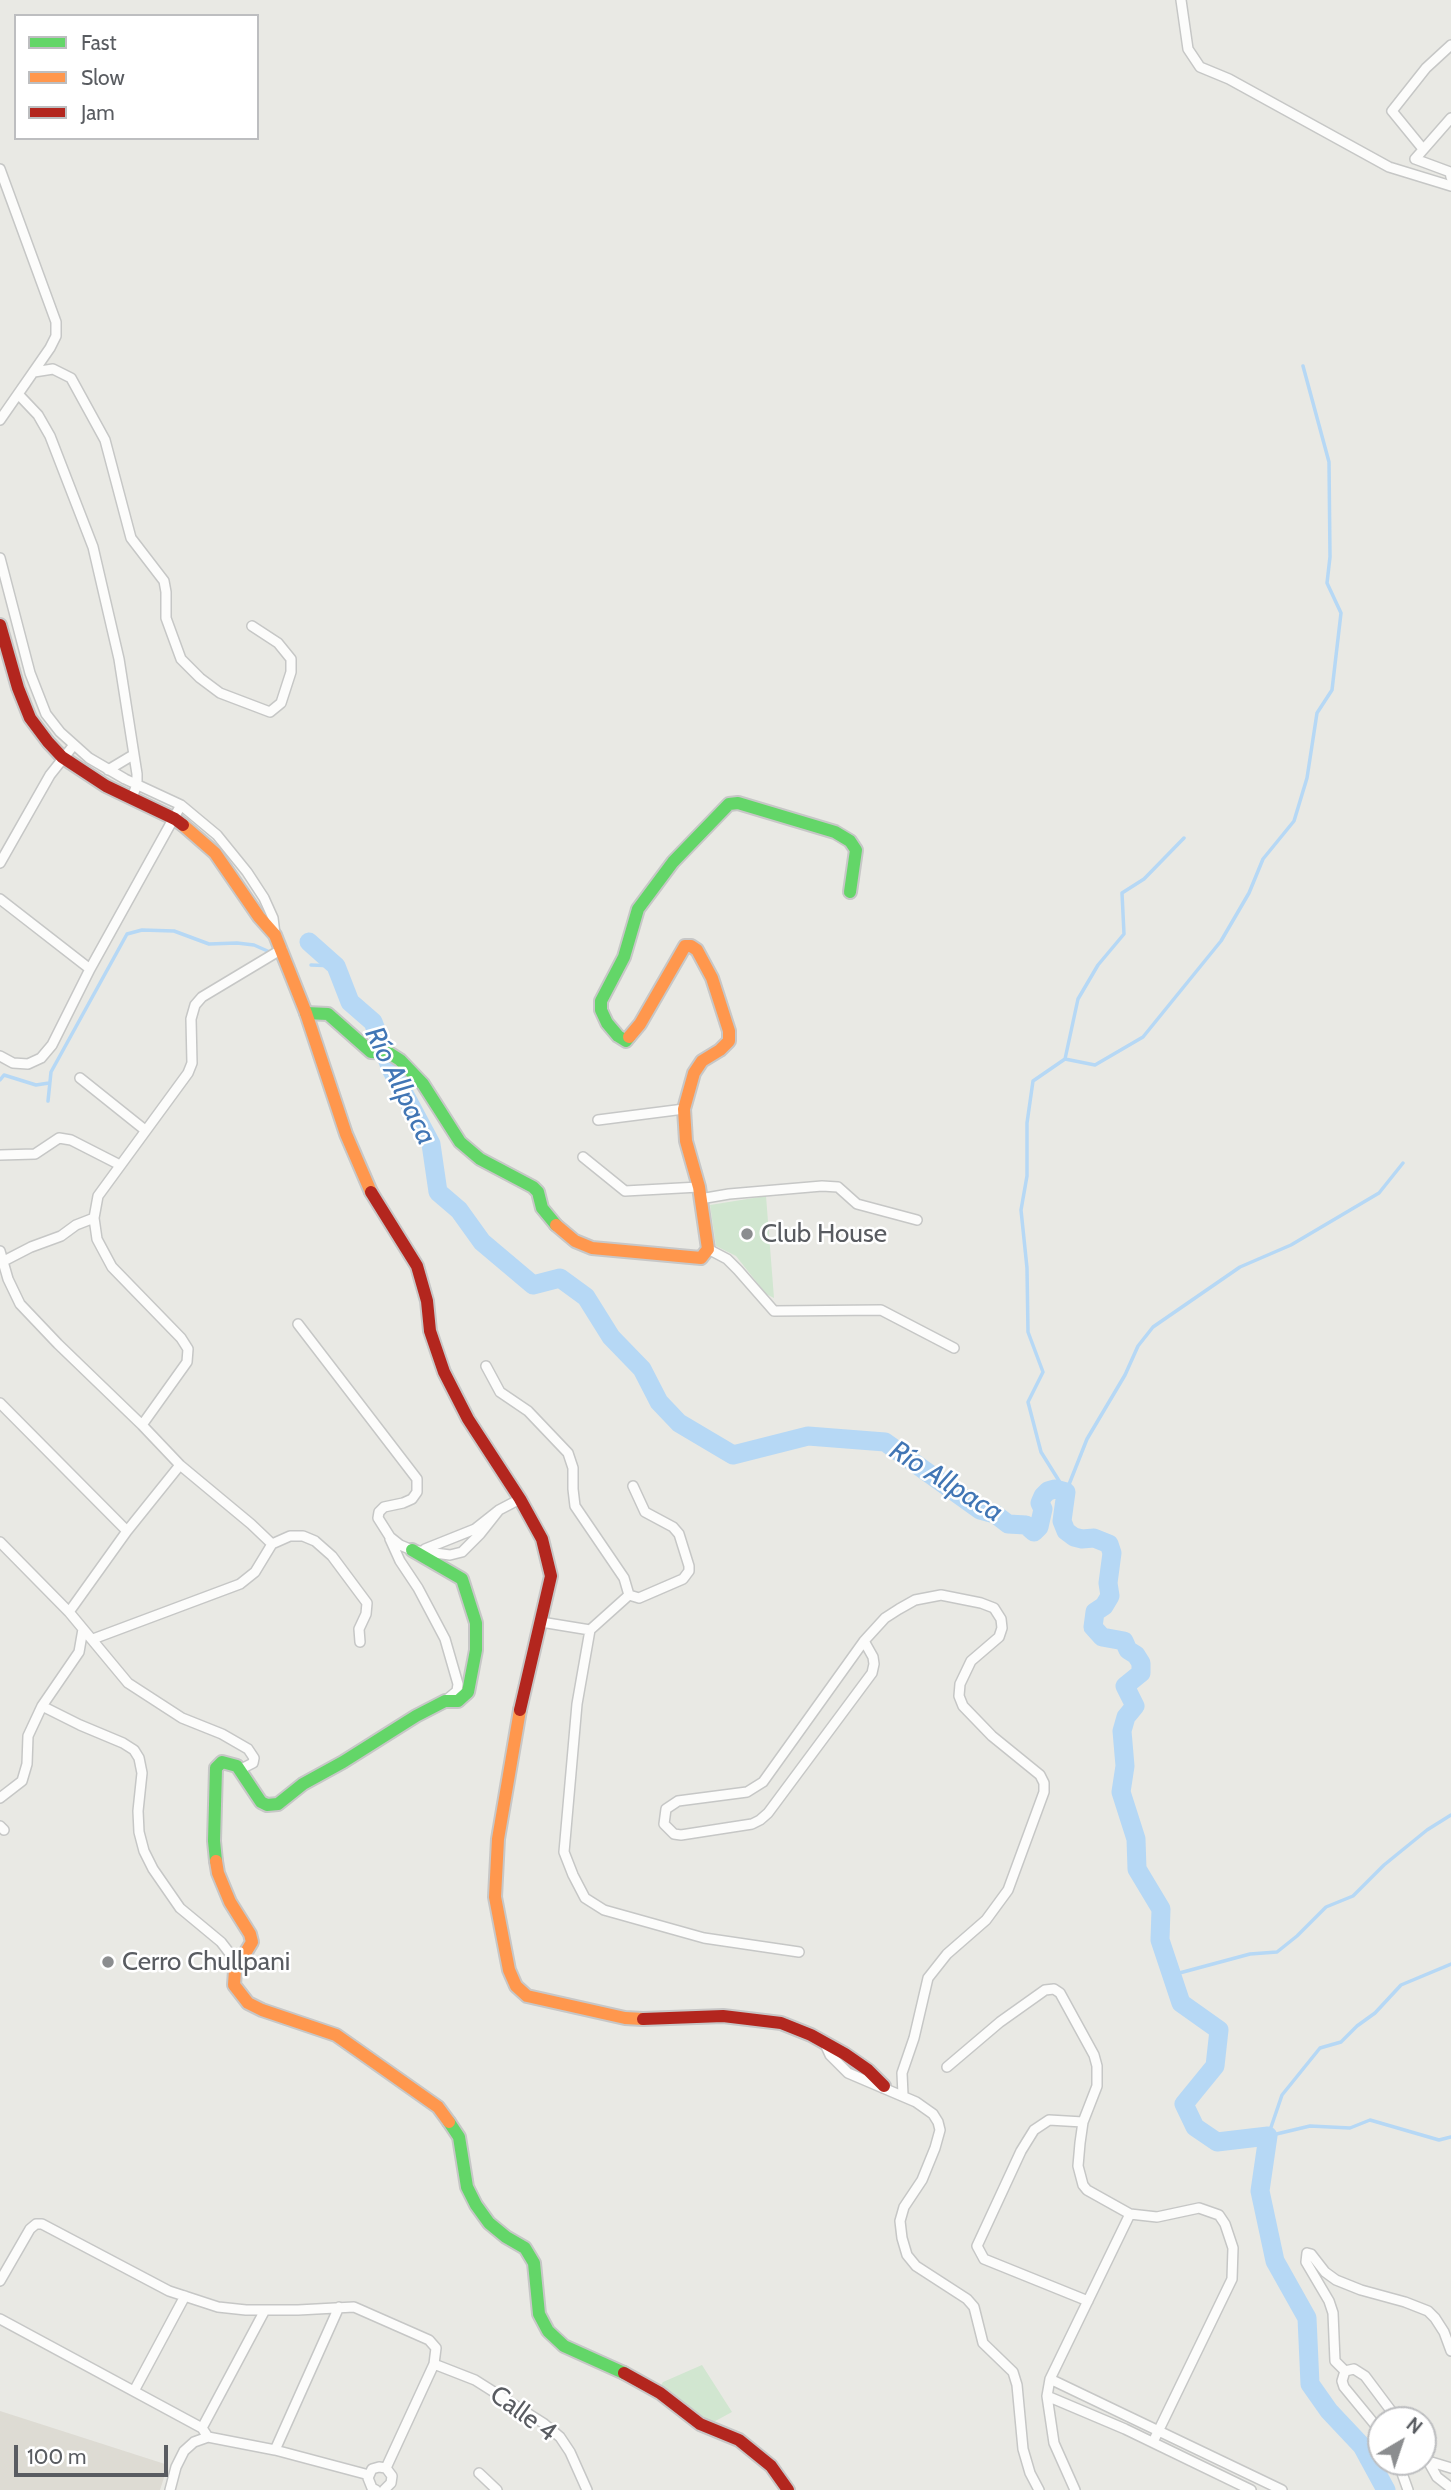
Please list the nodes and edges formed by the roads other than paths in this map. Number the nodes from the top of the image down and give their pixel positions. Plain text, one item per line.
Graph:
1 (1181, 0) edge
2 (1451, 45) edge
3 (1451, 118) edge
4 (1423, 149) junction
5 (0, 169) edge
6 (1451, 177) edge
7 (1451, 186) edge
8 (34, 372) junction
9 (19, 395) junction
10 (0, 420) edge
11 (0, 558) edge
12 (0, 625) edge
13 (252, 626) dead end
14 (73, 746) junction
15 (133, 755) junction
16 (62, 757) junction
17 (108, 770) junction
18 (137, 784) junction
19 (132, 798) junction
20 (181, 805) junction
21 (175, 819) junction
22 (0, 863) edge
23 (850, 892) dead end
24 (0, 899) edge
25 (275, 935) junction
26 (282, 949) junction
27 (90, 969) junction
28 (306, 1013) junction
29 (0, 1056) edge
30 (80, 1078) dead end
31 (684, 1109) junction
32 (598, 1120) dead end
33 (145, 1130) junction
34 (0, 1155) edge
35 (583, 1157) dead end
36 (120, 1165) junction
37 (699, 1193) junction
38 (94, 1218) junction
39 (917, 1220) dead end
40 (708, 1249) junction
41 (1, 1258) edge
42 (298, 1324) dead end
43 (954, 1348) dead end
44 (486, 1366) dead end
45 (0, 1403) edge
46 (142, 1425) junction
47 (180, 1465) junction
48 (633, 1486) dead end
49 (520, 1499) junction
50 (499, 1510) junction
51 (127, 1531) junction
52 (390, 1537) junction
53 (0, 1542) edge
54 (272, 1544) junction
55 (418, 1550) junction
56 (629, 1595) junction
57 (69, 1612) junction
58 (541, 1622) junction
59 (83, 1629) junction
60 (590, 1630) junction
61 (93, 1639) junction
62 (360, 1642) dead end
63 (864, 1642) junction
64 (445, 1701) junction
65 (42, 1706) junction
66 (237, 1766) junction
67 (0, 1798) edge
68 (799, 1952) dead end
69 (238, 1964) junction
70 (947, 2067) dead end
71 (884, 2087) joint
72 (903, 2095) junction
73 (1083, 2122) junction
74 (1130, 2214) junction
75 (0, 2281) edge
76 (185, 2296) junction
77 (1088, 2301) junction
78 (339, 2307) junction
79 (265, 2310) junction
80 (0, 2319) edge
81 (1451, 2351) edge
82 (434, 2364) junction
83 (1345, 2371) junction
84 (1050, 2379) junction
85 (134, 2391) junction
86 (1047, 2396) junction
87 (1388, 2406) edge
88 (1367, 2415) edge
89 (202, 2428) junction
90 (1159, 2431) junction
91 (208, 2437) junction
92 (1153, 2442) junction
93 (275, 2450) junction
94 (386, 2468) junction
95 (479, 2473) dead end
96 (369, 2475) junction
97 (1436, 2476) edge
98 (387, 2488) edge
99 (1451, 2488) edge
100 (373, 2489) edge
101 (170, 2490) edge
102 (399, 2490) edge
103 (497, 2490) edge
104 (587, 2490) edge
105 (788, 2490) edge
106 (1039, 2490) edge
107 (1074, 2490) edge
108 (1251, 2490) edge
109 (1282, 2490) edge

1 - 7 street
2 - 4 street
3 - 4 street
4 - 6 street
5 - 8 street
8 - 9 street
8 - 13 street
9 - 10 street
9 - 15 street
11 - 14 street
12 - 16 street
14 - 16 street
14 - 17 street
15 - 17 street
15 - 18 street
16 - 19 street
16 - 22 street
17 - 18 street
18 - 19 street
18 - 20 street
19 - 21 street
20 - 21 street
20 - 25 street
21 - 25 street
21 - 27 street
23 - 31 street
24 - 27 street
25 - 26 street
26 - 28 street
26 - 33 street
27 - 29 street
28 - 40 street
28 - 49 street
30 - 33 street
31 - 32 street
31 - 37 street
33 - 36 street
34 - 36 street
35 - 37 street
36 - 38 street
37 - 39 street
37 - 40 street
38 - 41 street
38 - 46 street
40 - 43 street
41 - 46 street
42 - 52 street
44 - 56 street
45 - 51 street
46 - 47 street
47 - 51 street
47 - 54 street
48 - 56 street
49 - 50 street
49 - 58 street
50 - 55 street
50 - 55 street
51 - 57 street
52 - 55 street
52 - 64 street
53 - 57 street
54 - 61 street
54 - 62 street
55 - 64 street
56 - 60 street
57 - 59 street
58 - 60 street
58 - 71 street
59 - 61 street
59 - 65 street
60 - 68 street
61 - 66 street
63 - 63 street
63 - 72 street
64 - 66 street
65 - 67 street
65 - 69 street
66 - 69 street
69 - 105 street
70 - 73 street
71 - 72 street
72 - 106 street
73 - 74 street
73 - 77 street
74 - 77 street
74 - 90 street
75 - 76 street
76 - 79 street
76 - 85 street
77 - 84 street
78 - 79 street
78 - 82 street
78 - 93 street
79 - 89 street
80 - 85 street
81 - 83 street
82 - 94 street
82 - 104 street, Calle 4
83 - 87 street
83 - 88 street
84 - 86 street
84 - 90 street
85 - 89 street
86 - 92 street
86 - 107 street
89 - 91 street
90 - 92 street
90 - 109 street
91 - 93 street
91 - 101 street
92 - 108 street
93 - 96 street
94 - 96 street
94 - 98 street
95 - 103 street
96 - 100 street
97 - 99 street
98 - 102 street

